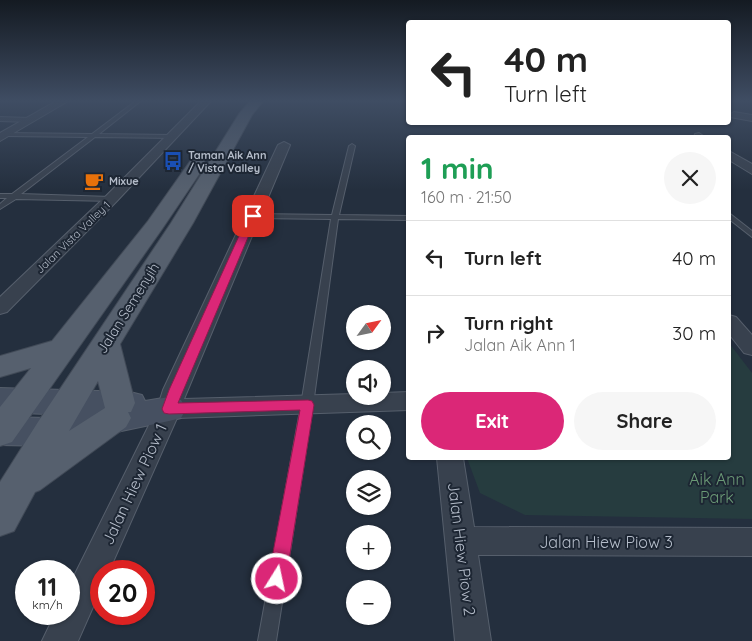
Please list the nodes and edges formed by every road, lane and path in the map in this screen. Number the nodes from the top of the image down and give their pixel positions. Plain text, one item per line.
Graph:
1 (100, 130) edge
2 (179, 130) edge
3 (221, 130) edge
4 (237, 130) edge
5 (3, 136) edge
6 (92, 136) junction
7 (172, 137) junction
8 (284, 145) dead end
9 (352, 146) dead end
10 (735, 166) edge
11 (752, 172) edge
12 (0, 196) edge
13 (14, 197) junction
14 (111, 199) junction
15 (0, 207) edge
16 (253, 216) junction
17 (335, 217) junction
18 (731, 217) edge
19 (406, 218) edge
20 (752, 235) edge
21 (0, 308) edge
22 (731, 323) edge
23 (106, 344) junction
24 (64, 347) junction
25 (752, 348) edge
26 (0, 367) edge
27 (406, 401) edge
28 (308, 405) junction
29 (169, 409) junction
30 (117, 410) junction
31 (59, 417) junction
32 (5, 419) edge
33 (450, 460) edge
34 (21, 482) junction
35 (0, 518) edge
36 (461, 541) junction
37 (752, 542) edge
38 (60, 641) edge
39 (267, 641) edge
40 (473, 641) edge

1 - 6 lane
2 - 7 street, Jalan Vista Valley 1
3 - 24 main road, Jalan Semenyih
4 - 23 main road, Jalan Semenyih
5 - 6 lane
6 - 7 lane
6 - 13 lane
7 - 14 street, Jalan Vista Valley 1
8 - 16 street, Jalan Hiew Piow 1
9 - 17 lane
10 - 11 street
12 - 13 lane
13 - 14 lane
13 - 15 lane
14 - 21 street, Jalan Vista Valley 1
16 - 17 lane
16 - 29 street, Jalan Hiew Piow 1
17 - 19 lane
17 - 28 lane
18 - 20 lane
22 - 25 street
23 - 30 main road
23 - 31 main road, Jalan Semenyih
24 - 26 main road
24 - 32 main road, Jalan Semenyih
27 - 28 street
28 - 29 street
28 - 39 lane
29 - 30 street
29 - 38 street, Jalan Hiew Piow 1
30 - 31 street
30 - 34 main road
31 - 32 street
31 - 34 main road, Jalan Semenyih
33 - 36 street, Jalan Hiew Piow 2
34 - 35 main road, Jalan Semenyih
36 - 37 street, Jalan Hiew Piow 3
36 - 40 street, Jalan Hiew Piow 2

